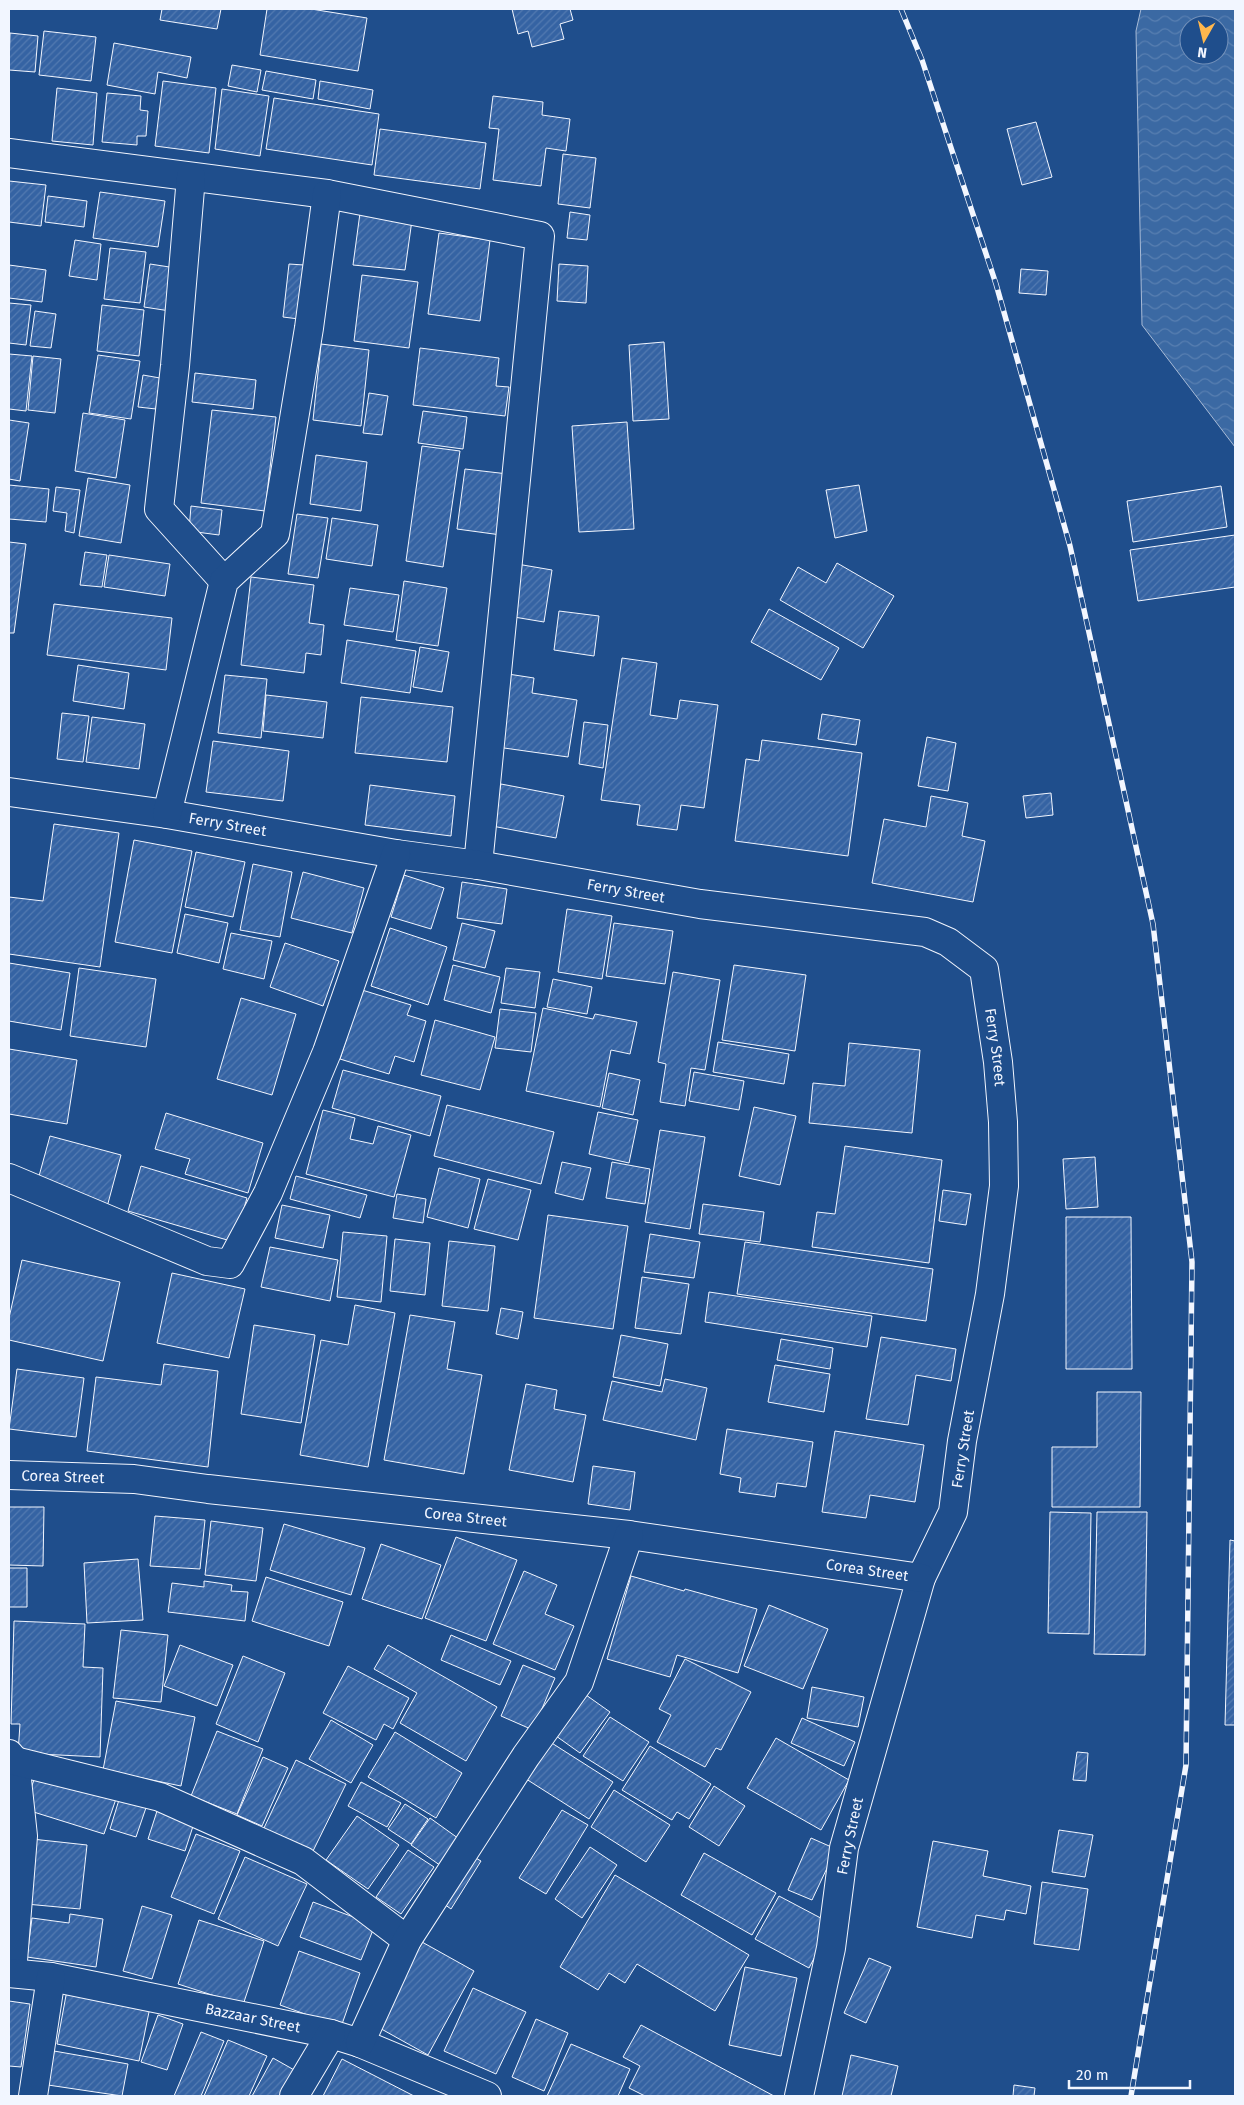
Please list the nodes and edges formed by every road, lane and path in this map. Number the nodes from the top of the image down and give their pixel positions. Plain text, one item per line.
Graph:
1 (9, 153) edge
2 (191, 177) junction
3 (327, 194) junction
4 (224, 582) junction
5 (9, 792) edge
6 (167, 814) junction
7 (396, 854) junction
8 (478, 865) junction
9 (9, 1178) edge
10 (9, 1475) edge
11 (629, 1535) junction
12 (921, 1578) junction
13 (12, 1758) edge
14 (407, 1940) junction
15 (11, 1973) edge
16 (51, 1977) junction
17 (331, 2034) junction
18 (360, 2043) junction
19 (33, 2096) edge
20 (294, 2096) edge
21 (487, 2096) edge
22 (799, 2096) edge

1 - 2 street
2 - 3 street
2 - 4 street
3 - 4 street
3 - 8 street
4 - 6 street
5 - 6 street, Ferry Street
6 - 7 street, Ferry Street
7 - 8 street, Ferry Street
7 - 9 street
8 - 12 street, Ferry Street
10 - 11 street, Corea Street
11 - 12 street, Corea Street
11 - 14 street
12 - 22 street, Ferry Street
13 - 14 street
13 - 15 street
14 - 18 street
15 - 16 street, Bazzaar Street
16 - 17 street, Bazzaar Street
16 - 19 street
17 - 18 street, Bazzaar Street
17 - 20 street
18 - 21 street, Bazzaar Street

